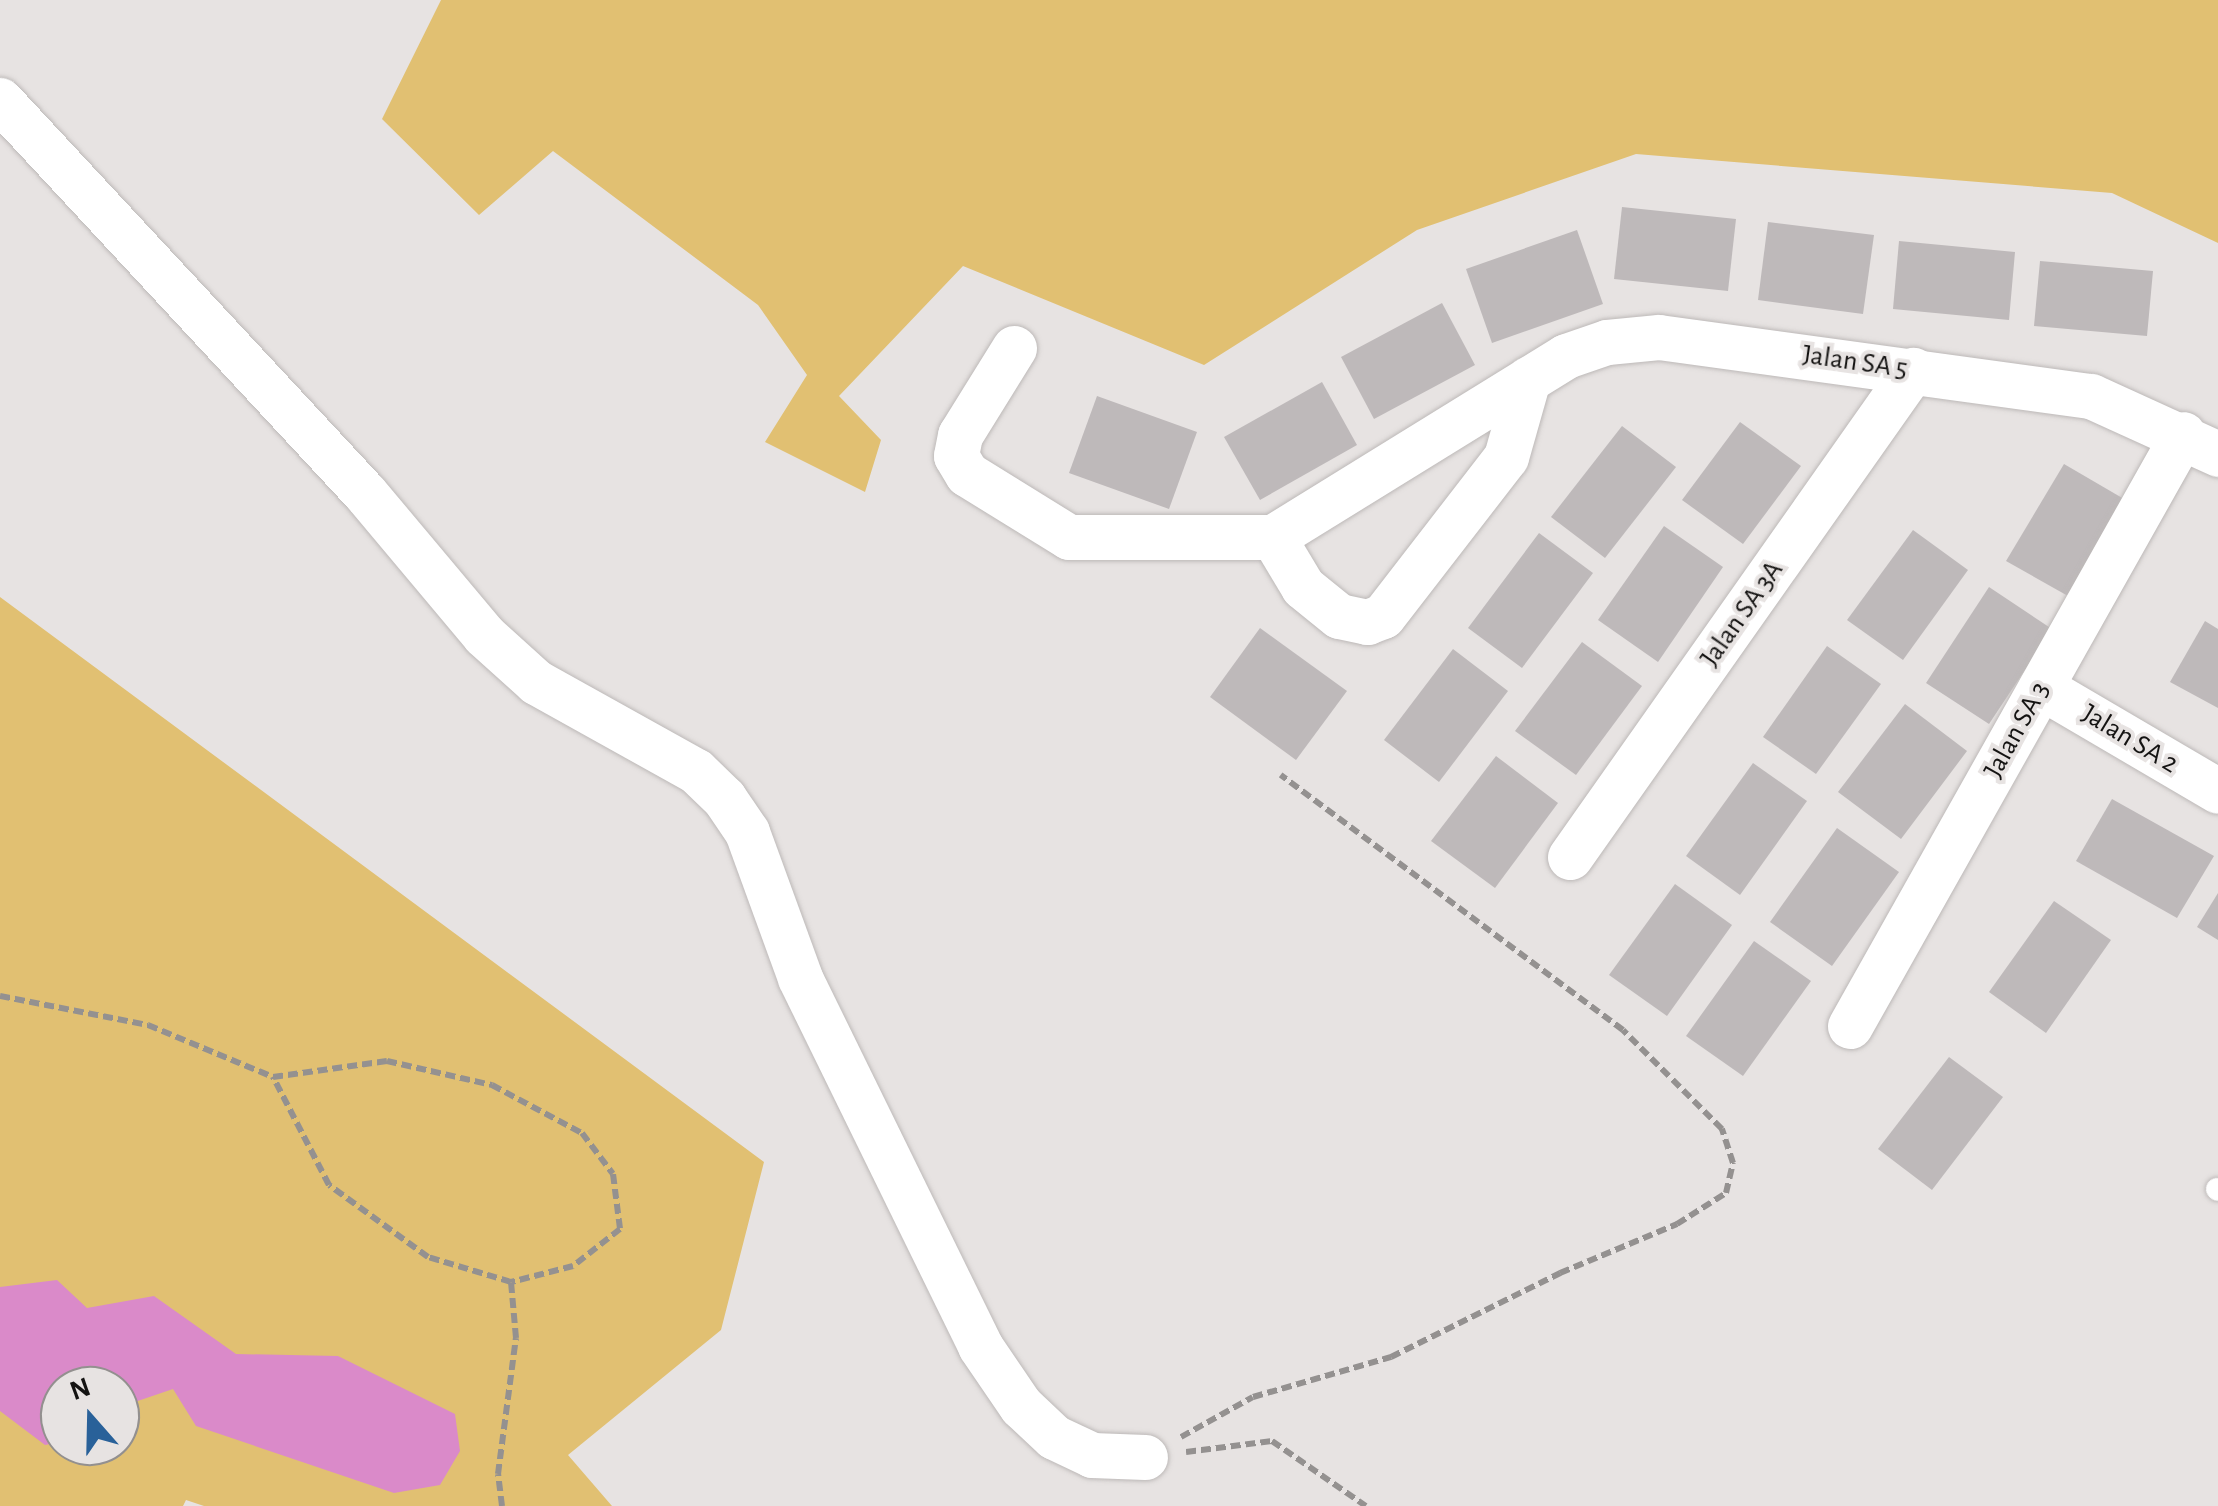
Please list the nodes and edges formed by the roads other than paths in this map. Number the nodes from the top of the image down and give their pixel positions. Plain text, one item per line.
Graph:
1 (0, 100) edge
2 (1014, 348) dead end
3 (1913, 370) junction
4 (1528, 379) junction
5 (2201, 444) edge
6 (1273, 537) junction
7 (2041, 687) junction
8 (2218, 792) edge
9 (1570, 858) dead end
10 (1850, 1026) dead end
11 (1145, 1458) road end

1 - 11 street
2 - 6 street
3 - 4 street, Jalan SA 5
3 - 5 street, Jalan SA 5
3 - 9 street, Jalan SA 3A
4 - 6 street, Jalan SA 5
4 - 6 street
5 - 7 street, Jalan SA 3
7 - 8 street, Jalan SA 2
7 - 10 street, Jalan SA 3

